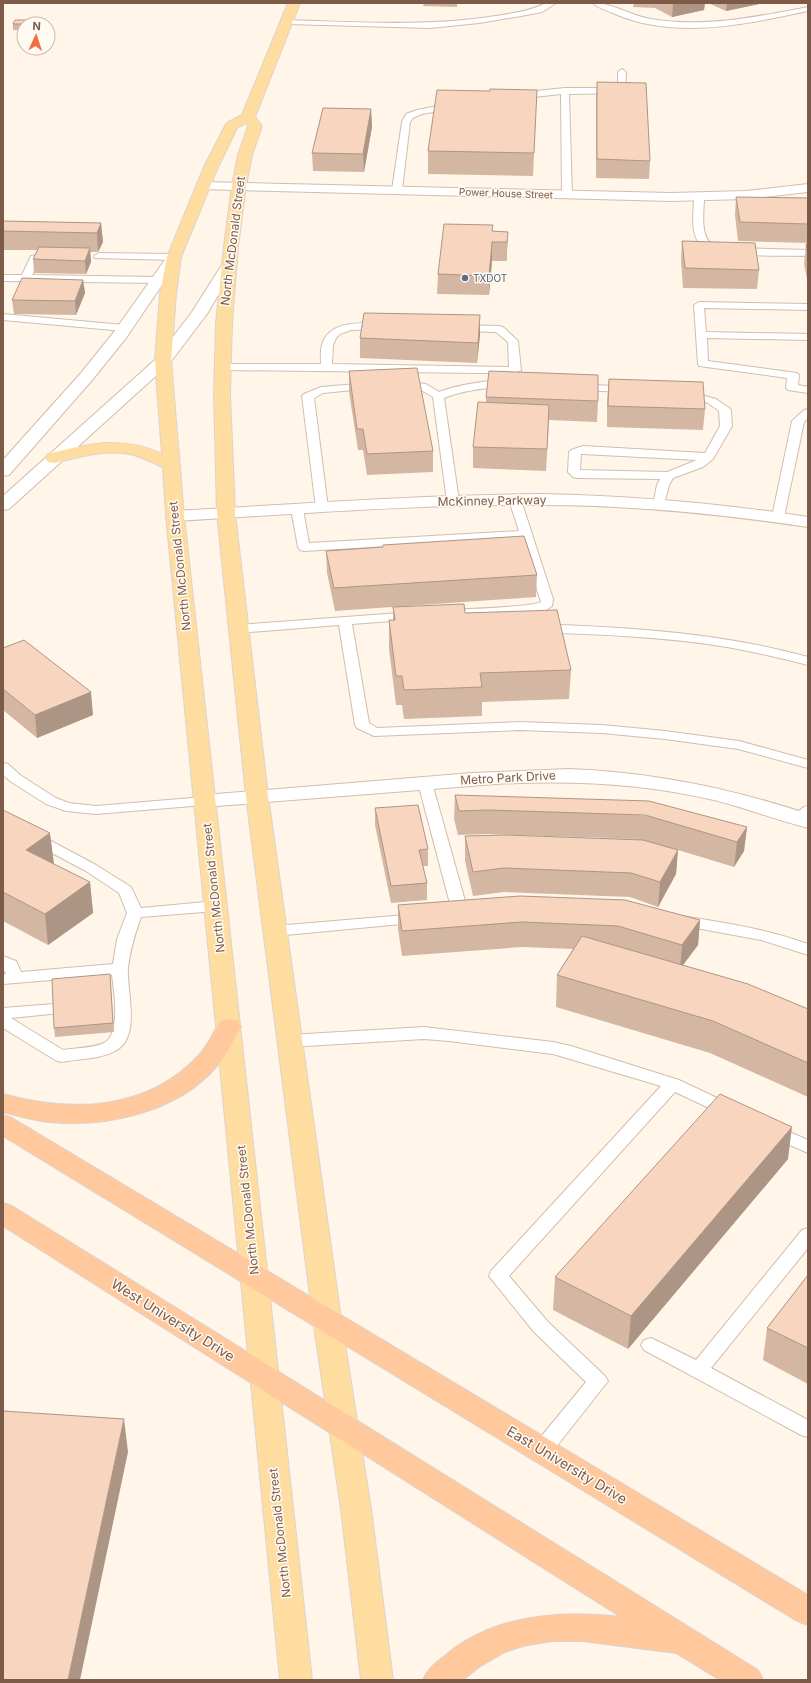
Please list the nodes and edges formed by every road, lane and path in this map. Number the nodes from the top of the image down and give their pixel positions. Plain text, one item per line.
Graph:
1 (294, 3) edge
2 (552, 3) edge
3 (597, 3) edge
4 (530, 4) edge
5 (808, 9) edge
6 (482, 12) dead end
7 (446, 24) junction
8 (392, 26) junction
9 (287, 29) junction
10 (317, 32) dead end
11 (622, 72) dead end
12 (565, 91) junction
13 (510, 97) edge
14 (464, 104) edge
15 (248, 117) junction
16 (203, 186) junction
17 (239, 186) junction
18 (808, 188) edge
19 (397, 190) junction
20 (567, 195) junction
21 (699, 198) junction
22 (808, 253) edge
23 (63, 256) edge
24 (99, 256) dead end
25 (174, 257) junction
26 (230, 263) junction
27 (3, 278) edge
28 (25, 279) junction
29 (158, 280) junction
30 (808, 307) edge
31 (3, 317) edge
32 (392, 326) edge
33 (445, 327) edge
34 (124, 328) junction
35 (701, 335) junction
36 (808, 337) edge
37 (163, 362) junction
38 (223, 366) junction
39 (326, 367) junction
40 (519, 386) edge
41 (566, 387) edge
42 (636, 390) edge
43 (808, 390) edge
44 (674, 392) edge
45 (438, 396) junction
46 (808, 412) edge
47 (709, 457) junction
48 (54, 458) junction
49 (170, 464) junction
50 (3, 471) edge
51 (668, 476) junction
52 (515, 500) junction
53 (453, 501) junction
54 (3, 505) edge
55 (659, 505) junction
56 (322, 508) junction
57 (297, 509) junction
58 (226, 513) junction
59 (175, 516) junction
60 (778, 517) junction
61 (808, 522) edge
62 (526, 534) junction
63 (523, 610) junction
64 (345, 621) junction
65 (238, 629) junction
66 (808, 661) edge
67 (808, 764) edge
68 (3, 767) edge
69 (9, 782) edge
70 (425, 783) junction
71 (257, 796) junction
72 (204, 801) junction
73 (806, 816) edge
74 (3, 821) edge
75 (216, 906) junction
76 (135, 913) junction
77 (664, 918) edge
78 (275, 931) junction
79 (808, 950) edge
80 (3, 961) edge
81 (120, 969) junction
82 (9, 978) edge
83 (54, 1009) edge
84 (3, 1012) edge
85 (3, 1020) edge
86 (229, 1027) junction
87 (289, 1041) junction
88 (673, 1084) junction
89 (3, 1103) edge
90 (3, 1124) edge
91 (808, 1147) edge
92 (3, 1213) edge
93 (808, 1234) edge
94 (254, 1274) junction
95 (327, 1319) junction
96 (651, 1345) dead end
97 (698, 1370) junction
98 (264, 1376) junction
99 (344, 1425) junction
100 (808, 1428) edge
101 (542, 1450) junction
102 (808, 1611) edge
103 (684, 1640) junction
104 (296, 1680) edge
105 (377, 1680) edge
106 (439, 1680) edge
107 (747, 1680) edge

1 - 9 main road
2 - 4 lane
2 - 7 lane
3 - 5 lane
6 - 7 lane
7 - 8 lane
8 - 9 lane
8 - 10 lane
9 - 15 main road
11 - 12 lane
12 - 13 lane
12 - 20 lane
14 - 19 lane
15 - 16 main road, North McDonald Street
15 - 17 main road, North McDonald Street
16 - 17 street, Power House Street
16 - 25 main road, North McDonald Street
17 - 19 street, Power House Street
17 - 26 main road, North McDonald Street
18 - 21 street, Power House Street
19 - 20 street, Power House Street
20 - 21 street, Power House Street
21 - 22 lane
23 - 28 lane
24 - 25 lane
25 - 29 street
25 - 37 main road, North McDonald Street
26 - 37 street
26 - 38 main road, North McDonald Street
27 - 28 lane
28 - 29 lane
29 - 34 street
30 - 35 lane
31 - 34 lane
32 - 39 lane
33 - 39 lane
34 - 50 street
35 - 36 lane
35 - 43 lane
37 - 48 street
37 - 49 main road, North McDonald Street
38 - 39 lane
38 - 58 main road, North McDonald Street
40 - 45 lane
41 - 42 lane
44 - 47 lane
45 - 53 lane
45 - 56 lane
46 - 60 lane
47 - 51 lane
47 - 51 lane
48 - 49 main road
48 - 54 street
49 - 59 main road, North McDonald Street
51 - 55 lane
52 - 53 street, McKinney Parkway
52 - 55 street, McKinney Parkway
52 - 62 lane
53 - 56 street, McKinney Parkway
55 - 60 street, McKinney Parkway
56 - 57 street, McKinney Parkway
57 - 58 street, McKinney Parkway
57 - 62 lane
58 - 59 street, McKinney Parkway
58 - 65 main road, North McDonald Street
59 - 72 main road, North McDonald Street
60 - 61 street, McKinney Parkway
62 - 63 lane
63 - 64 lane
63 - 66 lane
64 - 65 lane
64 - 67 lane
65 - 71 main road, North McDonald Street
68 - 69 lane
69 - 72 lane
70 - 71 street, Metro Park Drive
70 - 73 street, Metro Park Drive
70 - 78 lane
71 - 72 street, Metro Park Drive
71 - 78 main road, North McDonald Street
72 - 75 main road, North McDonald Street
74 - 76 lane
75 - 76 lane
75 - 86 main road, North McDonald Street
76 - 81 lane
77 - 79 lane
78 - 87 main road, North McDonald Street
80 - 82 lane
81 - 82 lane
81 - 85 lane
83 - 84 lane
86 - 89 highway
86 - 94 main road, North McDonald Street
87 - 88 lane
87 - 95 main road, North McDonald Street
88 - 91 lane
88 - 101 lane
90 - 94 highway
92 - 98 highway, West University Drive
93 - 97 lane
94 - 95 highway
94 - 98 main road, North McDonald Street
95 - 99 main road, North McDonald Street
95 - 101 highway, East University Drive
96 - 97 lane
97 - 100 lane
98 - 99 highway, West University Drive
98 - 104 main road, North McDonald Street
99 - 103 highway
99 - 105 main road, North McDonald Street
101 - 102 highway, East University Drive
103 - 106 highway
103 - 107 highway

